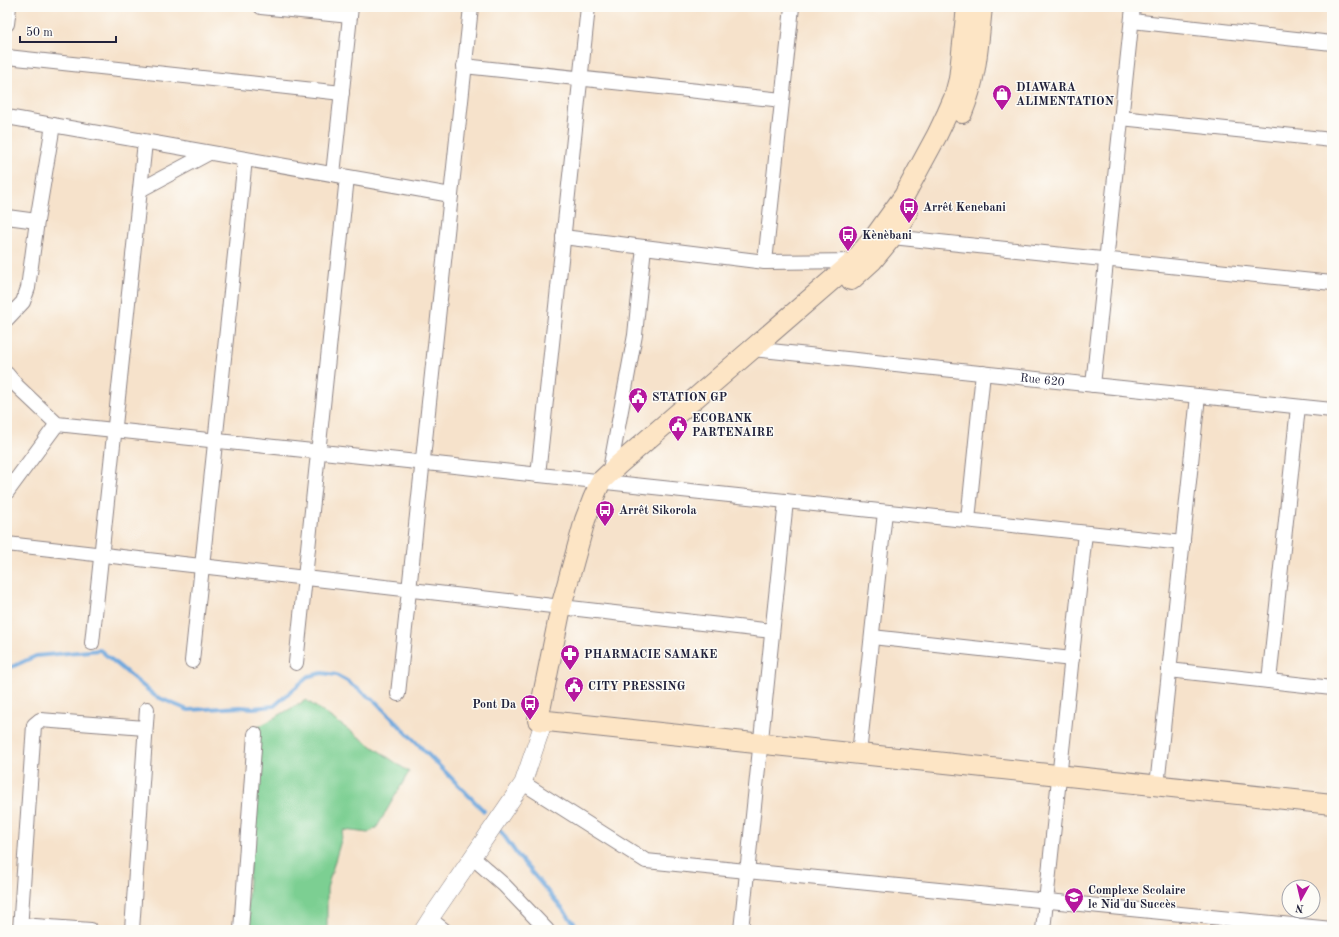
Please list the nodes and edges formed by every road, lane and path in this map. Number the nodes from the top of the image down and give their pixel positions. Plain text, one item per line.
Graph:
1 (9, 7) edge
2 (261, 7) edge
3 (471, 7) edge
4 (588, 7) edge
5 (792, 7) edge
6 (967, 7) edge
7 (982, 7) edge
8 (1133, 7) edge
9 (350, 12) edge
10 (1132, 21) junction
11 (7, 24) edge
12 (1332, 43) edge
13 (7, 58) edge
14 (464, 66) junction
15 (580, 79) junction
16 (342, 93) junction
17 (782, 100) junction
18 (7, 117) edge
19 (1122, 118) junction
20 (53, 125) junction
21 (1332, 140) edge
22 (145, 142) junction
23 (209, 153) junction
24 (245, 159) junction
25 (333, 174) junction
26 (347, 178) junction
27 (140, 190) junction
28 (451, 195) junction
29 (7, 217) edge
30 (37, 222) junction
31 (563, 237) junction
32 (892, 237) junction
33 (644, 246) junction
34 (1107, 259) junction
35 (864, 261) junction
36 (765, 262) junction
37 (1332, 283) edge
38 (7, 319) edge
39 (761, 350) junction
40 (983, 373) junction
41 (7, 374) edge
42 (1093, 385) junction
43 (1198, 396) junction
44 (1298, 407) junction
45 (1332, 410) edge
46 (57, 424) junction
47 (114, 430) junction
48 (215, 440) junction
49 (318, 451) junction
50 (422, 462) junction
51 (538, 474) junction
52 (608, 480) junction
53 (7, 492) edge
54 (786, 501) junction
55 (885, 512) junction
56 (968, 520) junction
57 (1085, 533) junction
58 (1183, 543) junction
59 (7, 544) edge
60 (101, 555) junction
61 (202, 566) junction
62 (305, 578) junction
63 (409, 590) junction
64 (568, 608) junction
65 (772, 631) junction
66 (872, 637) junction
67 (92, 643) dead end
68 (1072, 658) junction
69 (192, 661) dead end
70 (296, 663) dead end
71 (1169, 670) junction
72 (1269, 681) junction
73 (1332, 688) edge
74 (398, 694) dead end
75 (147, 709) dead end
76 (544, 721) junction
77 (145, 728) junction
78 (255, 734) dead end
79 (760, 744) junction
80 (859, 754) junction
81 (1059, 776) junction
82 (523, 783) junction
83 (1157, 786) junction
84 (1332, 804) edge
85 (472, 857) junction
86 (747, 871) junction
87 (1046, 901) junction
88 (427, 924) edge
89 (21, 927) edge
90 (1332, 929) edge
91 (91, 930) edge
92 (132, 930) edge
93 (241, 930) edge
94 (444, 930) edge
95 (548, 930) edge
96 (741, 930) edge
97 (1043, 930) edge

1 - 11 street
2 - 9 street
3 - 14 street
4 - 15 street
5 - 17 street
6 - 35 main road
7 - 32 main road
8 - 10 street
9 - 16 street
10 - 12 street
10 - 19 street
13 - 16 street
14 - 15 street
14 - 28 street
15 - 17 street
15 - 31 street
16 - 25 street
17 - 36 street
18 - 20 street
19 - 21 street
19 - 34 street
20 - 22 street
20 - 30 street
22 - 23 street
22 - 27 street
23 - 24 street
23 - 27 street
24 - 25 street
24 - 48 street
25 - 26 street
26 - 28 street
26 - 49 street
27 - 47 street
28 - 50 street
29 - 30 street
30 - 38 street
31 - 33 street
31 - 51 street
32 - 34 street
32 - 35 main road
33 - 36 street
33 - 52 street
34 - 37 street
34 - 42 street
35 - 36 street
35 - 39 main road
39 - 40 street, Rue 620
39 - 52 main road
40 - 42 street, Rue 620
40 - 56 street
41 - 46 street
42 - 43 street, Rue 620
43 - 44 street, Rue 620
43 - 58 street
44 - 45 street, Rue 620
44 - 72 street
46 - 47 street
46 - 53 street
47 - 48 street
47 - 60 street
48 - 49 street
48 - 61 street
49 - 50 street
49 - 62 street
50 - 51 street
50 - 63 street
51 - 52 street
52 - 54 street
52 - 64 main road
54 - 55 street
54 - 65 street
55 - 56 street
55 - 66 street
56 - 57 street
57 - 58 street
57 - 68 street
58 - 71 street
59 - 60 street
60 - 61 street
60 - 67 street
61 - 62 street
61 - 69 street
62 - 63 street
62 - 70 street
63 - 64 street
63 - 74 street
64 - 65 street
64 - 76 main road
65 - 79 street
66 - 68 street
66 - 80 street
68 - 81 street
71 - 72 street
71 - 83 street
72 - 73 street
75 - 77 street
76 - 79 main road
76 - 82 street
77 - 89 street
77 - 92 street
78 - 93 street
79 - 80 main road
79 - 86 street
80 - 81 main road
81 - 83 main road
81 - 87 street
82 - 85 street
82 - 86 street
83 - 84 main road
85 - 88 street
85 - 95 street
86 - 87 street
86 - 96 street
87 - 90 street
87 - 97 street
88 - 94 street
89 - 91 street

